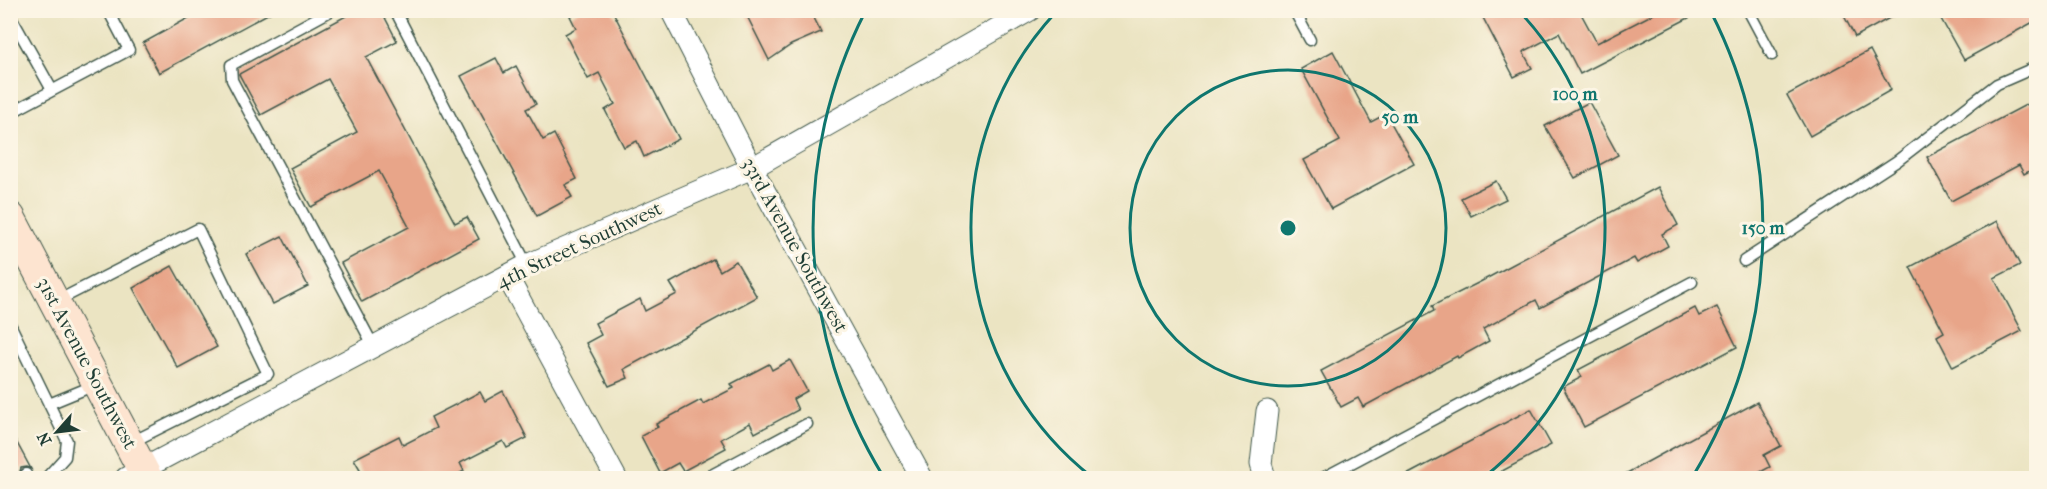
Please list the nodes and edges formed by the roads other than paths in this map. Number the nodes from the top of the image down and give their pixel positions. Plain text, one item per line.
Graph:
1 (108, 10) edge
2 (332, 10) edge
3 (395, 10) edge
4 (671, 10) edge
5 (1030, 10) edge
6 (1294, 10) edge
7 (1748, 10) edge
8 (10, 15) edge
9 (1310, 40) dead end
10 (1772, 55) dead end
11 (2037, 68) edge
12 (52, 90) junction
13 (10, 113) edge
14 (752, 168) junction
15 (10, 217) edge
16 (1744, 261) dead end
17 (527, 265) junction
18 (507, 276) junction
19 (1692, 282) dead end
20 (55, 302) junction
21 (10, 324) edge
22 (374, 347) junction
23 (98, 384) junction
24 (49, 404) junction
25 (1267, 411) dead end
26 (807, 424) dead end
27 (136, 468) edge
28 (46, 478) edge
29 (616, 478) edge
30 (706, 478) edge
31 (922, 478) edge
32 (1265, 478) edge
33 (1323, 478) edge

1 - 12 lane
2 - 22 lane
3 - 17 lane
4 - 14 street, 33rd Avenue Southwest
5 - 14 street, 4th Street Southwest
6 - 9 lane
7 - 10 lane
8 - 12 lane
11 - 16 lane
12 - 13 lane
14 - 17 street, 4th Street Southwest
14 - 31 street, 33rd Avenue Southwest
15 - 20 street, 31st Avenue Southwest
17 - 18 street, 4th Street Southwest
18 - 22 street, 4th Street Southwest
18 - 29 street
19 - 33 lane
20 - 23 street, 31st Avenue Southwest
20 - 27 lane
21 - 24 lane
22 - 27 street, 4th Street Southwest
23 - 24 lane
23 - 27 street, 31st Avenue Southwest
24 - 28 lane
25 - 32 street
26 - 30 lane

